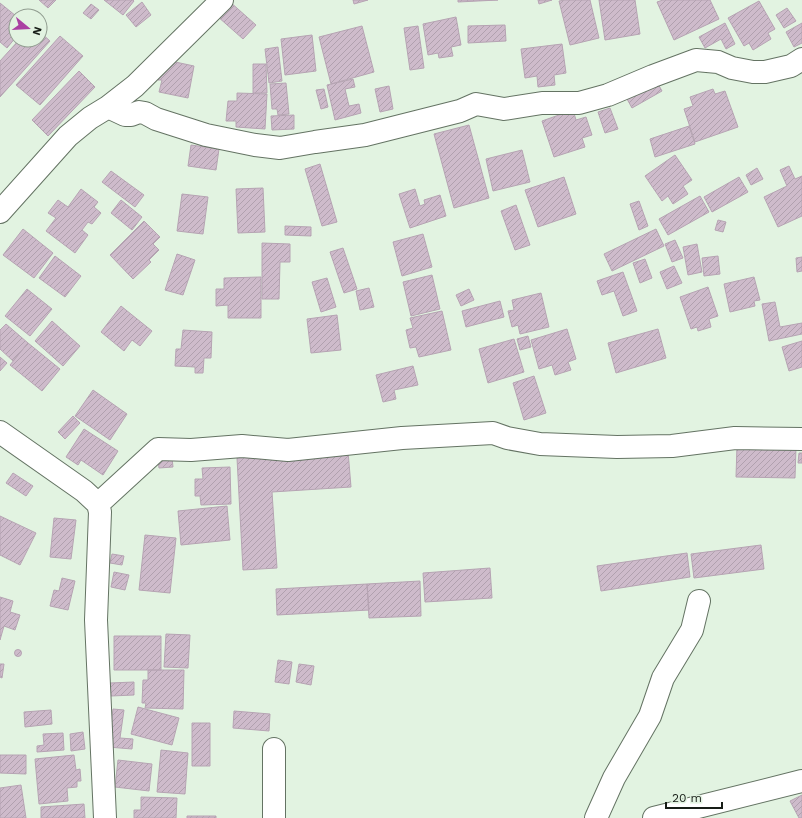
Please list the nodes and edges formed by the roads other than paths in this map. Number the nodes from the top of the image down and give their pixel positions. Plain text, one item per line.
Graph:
1 (222, 0) edge
2 (802, 60) edge
3 (108, 107) junction
4 (0, 212) edge
5 (0, 432) edge
6 (802, 439) edge
7 (98, 504) junction
8 (699, 601) dead end
9 (274, 749) dead end
10 (802, 781) edge
11 (105, 818) edge
12 (274, 818) edge
13 (596, 818) edge
14 (654, 818) edge

1 - 3 street
2 - 3 street
3 - 4 street
5 - 7 street
6 - 7 street
7 - 11 street
8 - 13 street
9 - 12 street
10 - 14 street

